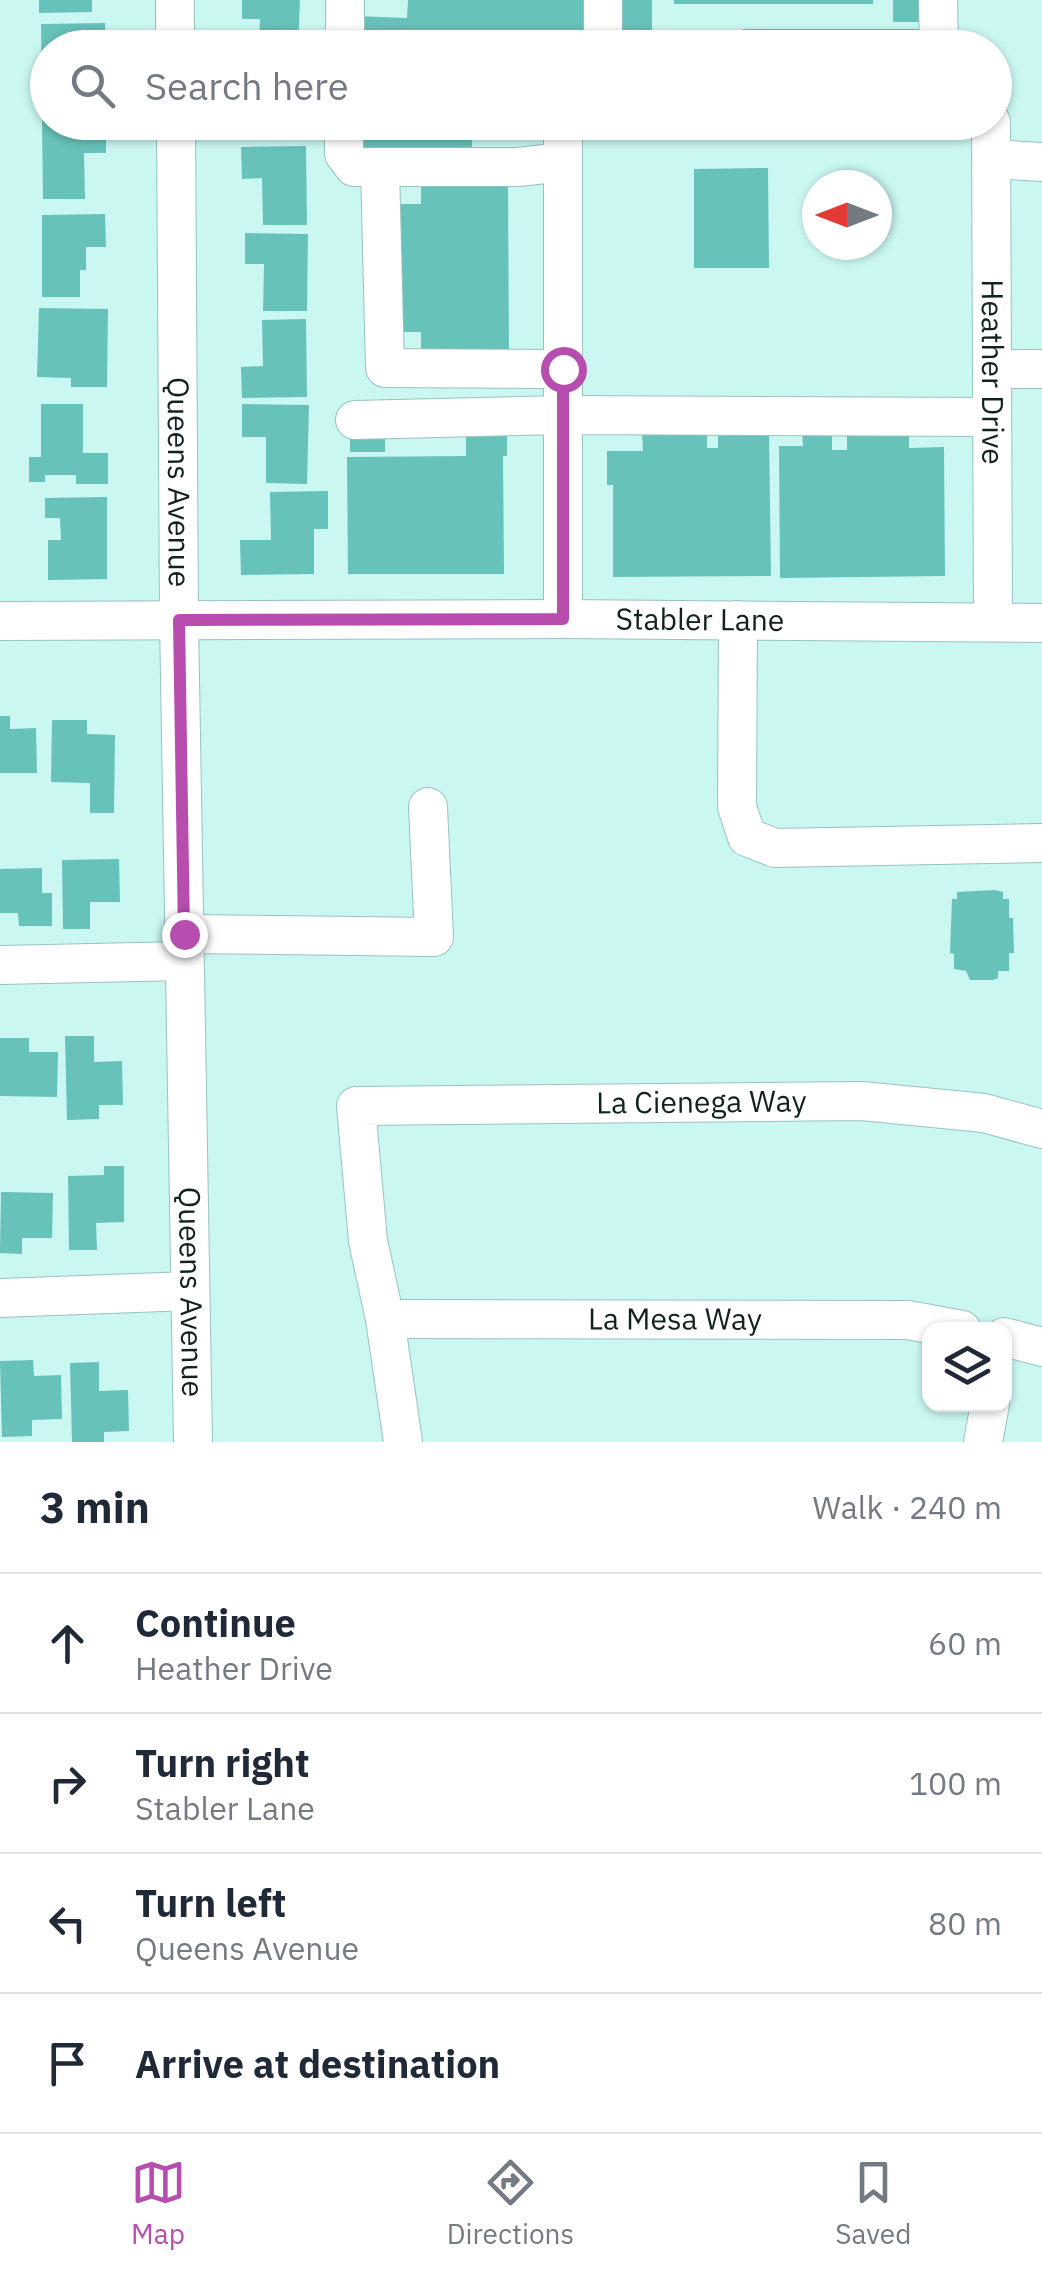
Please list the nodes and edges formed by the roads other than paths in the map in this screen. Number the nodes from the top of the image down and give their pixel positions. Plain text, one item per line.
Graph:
1 (175, 0) edge
2 (345, 0) edge
3 (603, 0) edge
4 (938, 0) edge
5 (175, 30) edge
6 (345, 30) edge
7 (603, 30) edge
8 (939, 30) edge
9 (176, 140) edge
10 (344, 140) edge
11 (563, 140) edge
12 (991, 141) edge
13 (563, 162) junction
14 (1042, 162) edge
15 (380, 167) junction
16 (1042, 368) edge
17 (563, 369) junction
18 (992, 369) junction
19 (563, 415) junction
20 (992, 417) junction
21 (355, 420) dead end
22 (563, 619) junction
23 (0, 620) edge
24 (179, 620) junction
25 (738, 620) junction
26 (993, 622) junction
27 (1042, 623) edge
28 (428, 807) dead end
29 (1042, 844) edge
30 (184, 948) junction
31 (0, 965) edge
32 (1042, 1128) edge
33 (190, 1291) junction
34 (0, 1298) edge
35 (385, 1319) junction
36 (922, 1323) edge
37 (1012, 1339) edge
38 (1042, 1348) edge
39 (989, 1412) edge
40 (193, 1442) edge
41 (404, 1442) edge
42 (983, 1442) edge

1 - 5 street
2 - 6 street
3 - 7 street
4 - 8 street
9 - 24 street, Queens Avenue
10 - 15 street
11 - 13 street
12 - 14 street
12 - 18 street, Heather Drive
13 - 15 street
13 - 17 street
15 - 17 street
16 - 18 street
17 - 19 street
18 - 20 street, Heather Drive
19 - 20 street
19 - 21 street
19 - 22 street
20 - 26 street, Heather Drive
22 - 24 street, Stabler Lane
22 - 25 street, Stabler Lane
23 - 24 street, Stabler Lane
24 - 30 street, Queens Avenue
25 - 26 street, Stabler Lane
25 - 29 street
26 - 27 street, Stabler Lane
28 - 30 street
30 - 31 street
30 - 33 street, Queens Avenue
32 - 35 street, La Cienega Way
33 - 34 street
33 - 40 street, Queens Avenue
35 - 36 street, La Mesa Way
35 - 41 street
37 - 38 street
39 - 42 street

